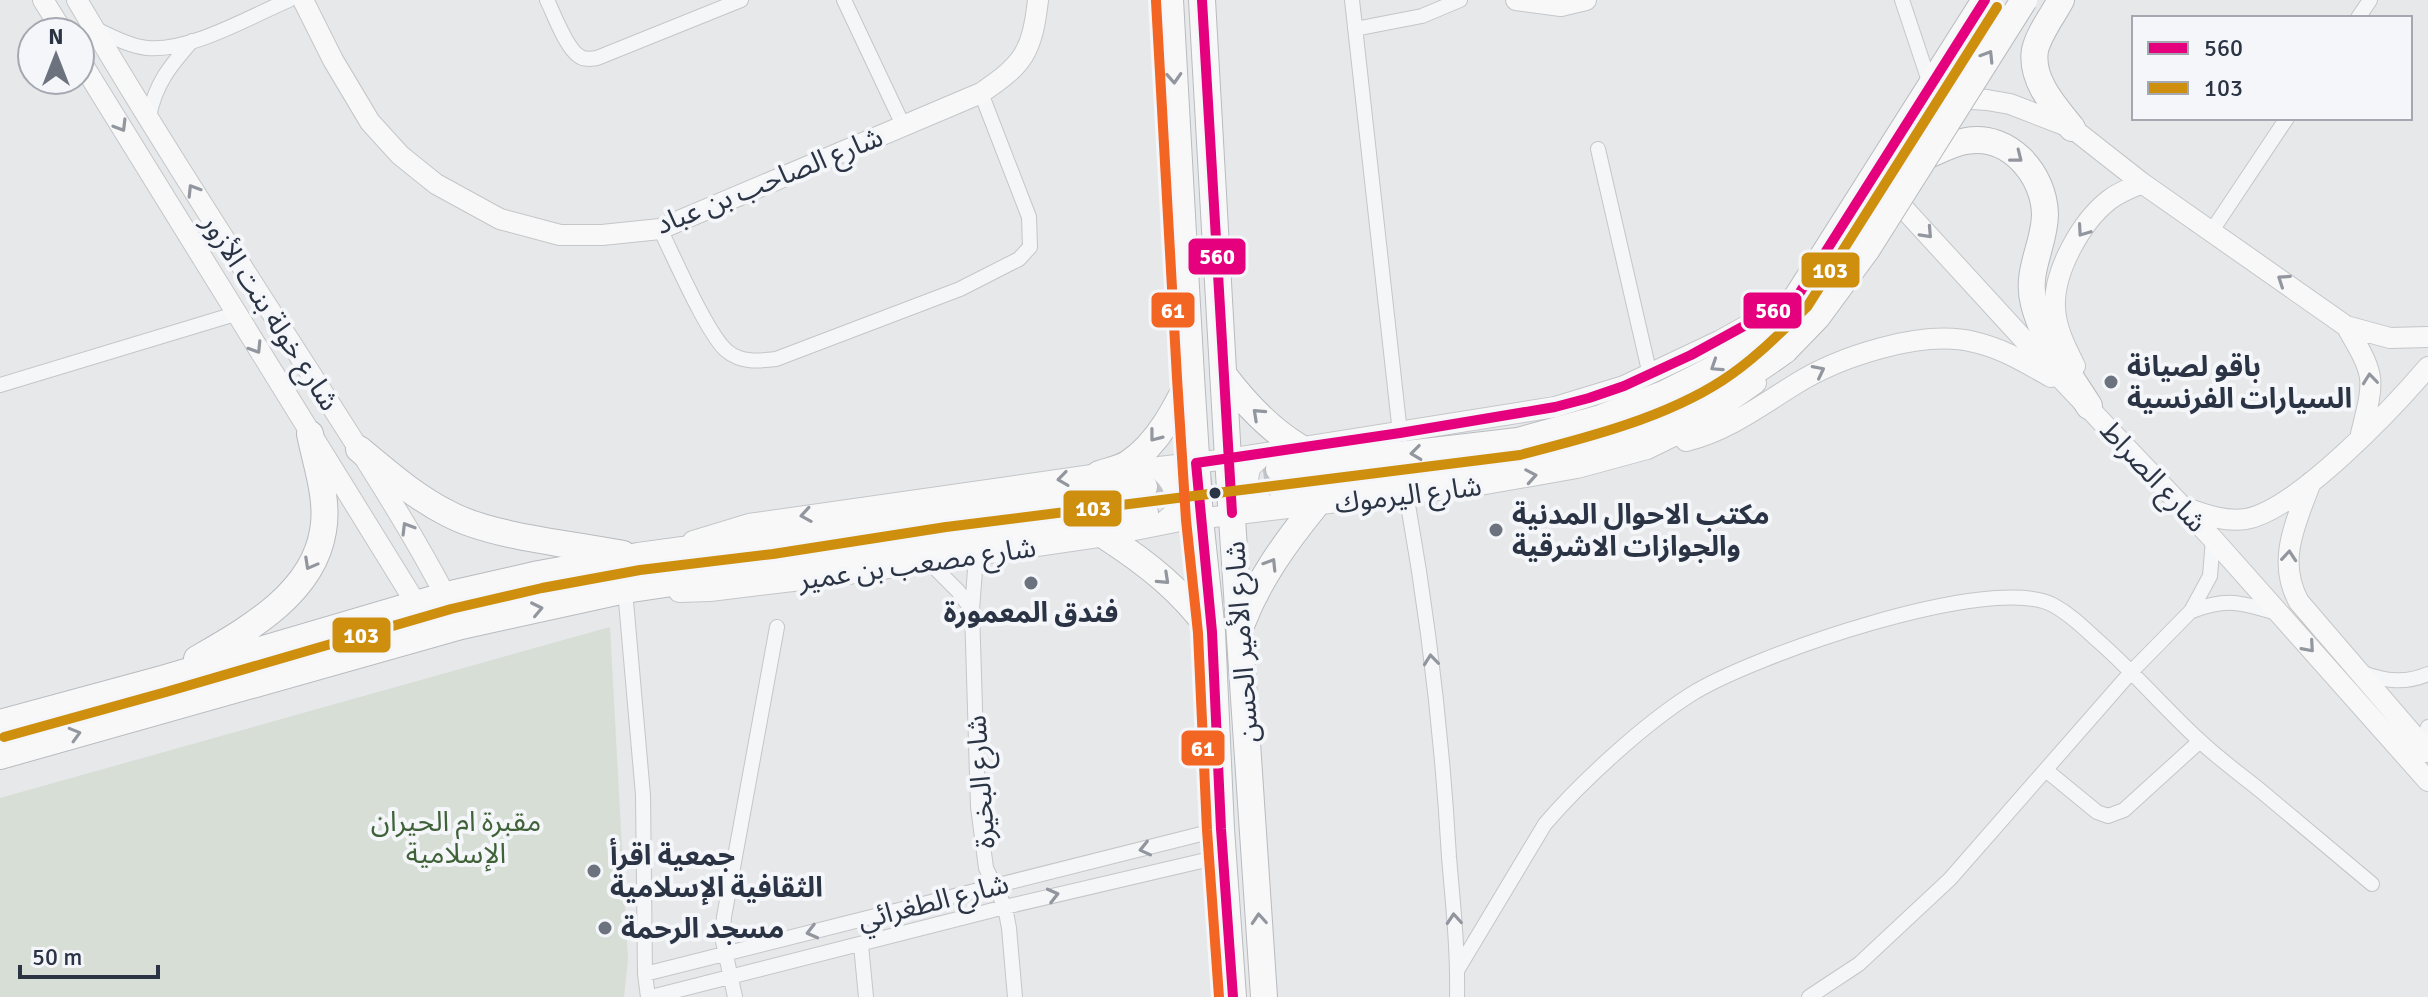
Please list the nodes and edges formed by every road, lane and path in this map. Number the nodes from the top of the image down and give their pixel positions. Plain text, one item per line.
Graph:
1 (289, 0) edge
2 (303, 0) edge
3 (547, 0) edge
4 (741, 0) edge
5 (844, 0) edge
6 (1038, 0) edge
7 (1170, 0) edge
8 (1202, 0) edge
9 (1352, 0) edge
10 (1460, 0) edge
11 (1516, 0) edge
12 (1586, 0) edge
13 (1902, 0) edge
14 (1985, 0) edge
15 (2024, 0) edge
16 (2061, 0) edge
17 (96, 29) edge
18 (1355, 29) junction
19 (96, 31) edge
20 (192, 41) junction
21 (96, 86) edge
22 (1928, 92) junction
23 (981, 93) junction
24 (149, 117) junction
25 (2286, 120) edge
26 (903, 125) junction
27 (2072, 128) junction
28 (1598, 149) dead end
29 (1926, 156) junction
30 (1874, 176) junction
31 (2142, 183) junction
32 (660, 229) junction
33 (2211, 232) junction
34 (1797, 297) junction
35 (235, 314) junction
36 (2346, 326) junction
37 (2428, 337) edge
38 (1223, 374) junction
39 (1650, 375) junction
40 (2425, 375) edge
41 (1191, 377) junction
42 (2066, 384) junction
43 (0, 385) edge
44 (1701, 413) junction
45 (2097, 416) junction
46 (1400, 433) junction
47 (310, 434) junction
48 (2361, 436) junction
49 (1299, 447) junction
50 (359, 449) junction
51 (1647, 449) junction
52 (1228, 459) junction
53 (1196, 463) junction
54 (1099, 474) junction
55 (1150, 477) junction
56 (1275, 480) junction
57 (2311, 482) junction
58 (1406, 494) junction
59 (1315, 506) junction
60 (2182, 507) junction
61 (1232, 514) junction
62 (1152, 519) junction
63 (1200, 519) junction
64 (1105, 536) junction
65 (2213, 539) junction
66 (648, 556) junction
67 (976, 556) junction
68 (929, 562) junction
69 (636, 589) junction
70 (447, 595) junction
71 (417, 605) junction
72 (972, 610) junction
73 (2191, 611) junction
74 (2280, 614) junction
75 (461, 626) junction
76 (777, 627) dead end
77 (1239, 630) junction
78 (1212, 632) junction
79 (431, 635) junction
80 (2132, 671) junction
81 (2360, 672) junction
82 (2428, 674) edge
83 (162, 679) junction
84 (0, 723) edge
85 (2200, 741) junction
86 (2426, 741) edge
87 (0, 756) edge
88 (2047, 771) junction
89 (2428, 781) edge
90 (1221, 829) junction
91 (1223, 856) junction
92 (2372, 884) dead end
93 (994, 885) junction
94 (1005, 907) junction
95 (861, 945) junction
96 (725, 954) junction
97 (1458, 969) junction
98 (645, 974) junction
99 (732, 978) junction
100 (650, 997) edge
101 (735, 997) edge
102 (866, 997) edge
103 (1015, 997) edge
104 (1233, 997) edge
105 (1264, 997) edge
106 (1457, 997) edge
107 (1809, 997) edge

1 - 20 street
2 - 32 street, شارع الصاحب بن عباد
3 - 4 street
5 - 26 street
6 - 23 street, شارع الصاحب بن عباد
7 -> 41 highway, شارع الأمير الحسن
8 - 38 highway, شارع الأمير الحسن
9 - 18 street
10 - 18 street
11 - 12 street
13 - 22 street
14 - 22 highway, شارع اليرموك
29 -> 15 highway, شارع اليرموك, bridge
16 - 27 highway
17 - 20 street
18 - 46 street
19 - 24 street, شارع خولة بنت الأزور
20 - 24 street
21 -> 35 street, شارع خولة بنت الأزور
22 - 27 street
22 - 30 highway, شارع اليرموك
23 - 26 street, شارع الصاحب بن عباد
23 - 32 street
50 -> 24 street, شارع خولة بنت الأزور
25 - 33 street
26 - 32 street, شارع الصاحب بن عباد
27 - 31 street
28 - 39 street
29 - 44 highway, شارع اليرموك, bridge
29 -> 45 highway
30 - 34 highway, شارع اليرموك
30 -> 42 street, شارع الصراط
31 - 33 street
31 -> 45 street
36 -> 33 street
34 - 39 street, شارع اليرموك
34 -> 56 highway, شارع اليرموك
35 - 43 street
35 -> 47 street, شارع خولة بنت الأزور
36 - 37 street
48 -> 36 street
49 -> 38 highway
38 - 52 highway, شارع الأمير الحسن
39 - 46 street, شارع اليرموك
40 - 48 street
41 - 53 highway, شارع الأمير الحسن
41 -> 54 highway
42 - 45 street, شارع الصراط
51 -> 42 street
44 - 51 street, شارع اليرموك
44 - 56 highway, شارع اليرموك
45 - 60 street, شارع الصراط
46 - 49 street, شارع اليرموك
47 - 71 street, شارع خولة بنت الأزور
47 -> 83 highway
48 - 57 street
49 - 56 street, شارع اليرموك
50 - 66 highway
70 -> 50 street, شارع خولة بنت الأزور
58 -> 51 street, شارع اليرموك
52 - 53 street, شارع مصعب بن عمير
52 - 56 street, شارع اليرموك
52 - 61 highway, شارع الأمير الحسن
53 - 55 street, شارع مصعب بن عمير
53 - 63 highway, شارع الأمير الحسن
54 - 55 street, شارع مصعب بن عمير
54 -> 66 street, شارع مصعب بن عمير
55 - 62 street
55 - 66 highway, شارع مصعب بن عمير
56 - 59 street, شارع اليرموك
56 - 61 street, شارع اليرموك
57 - 60 street
81 -> 57 street
58 - 59 street, شارع اليرموك
97 -> 58 street
77 -> 59 highway
60 - 65 street, شارع الصراط
61 - 63 street, شارع مصعب بن عمير
61 - 77 highway, شارع الأمير الحسن
62 - 63 street, شارع مصعب بن عمير
62 - 64 street, شارع مصعب بن عمير
62 - 69 highway, شارع مصعب بن عمير
63 - 78 highway, شارع الأمير الحسن
64 - 67 street, شارع مصعب بن عمير
64 -> 78 highway
65 - 73 street
65 - 74 street, شارع الصراط
66 - 70 highway, شارع مصعب بن عمير
67 - 68 street, شارع مصعب بن عمير
67 - 72 street, شارع البخيرة
68 - 69 street, شارع مصعب بن عمير
68 - 72 street
75 -> 69 highway, شارع مصعب بن عمير
69 - 98 street
70 - 71 highway, شارع مصعب بن عمير
70 - 75 street, شارع خولة بنت الأزور
71 - 79 street, شارع خولة بنت الأزور
71 - 83 highway, شارع مصعب بن عمير
72 - 93 street, شارع البخيرة
73 - 74 street
73 - 80 street
74 -> 89 street, شارع الصراط
75 - 79 highway, شارع مصعب بن عمير
76 - 96 street
105 -> 77 highway, شارع الأمير الحسن
78 - 90 highway, شارع الأمير الحسن
87 -> 79 highway, شارع مصعب بن عمير
80 - 85 street
80 - 88 street
80 - 97 street
81 - 82 street
81 - 86 street
83 - 84 highway, شارع مصعب بن عمير
85 - 88 street
85 - 92 street
88 - 107 street
90 - 91 highway, شارع الأمير الحسن
90 -> 93 street, شارع الطغرائي
94 -> 91 street, شارع الطغرائي
91 - 104 highway, شارع الأمير الحسن
93 - 94 street, شارع البخيرة
93 -> 96 street, شارع الطغرائي
94 - 95 street, شارع الطغرائي
94 - 103 street, شارع البخيرة
95 - 99 street, شارع الطغرائي
95 - 102 street
96 - 98 street, شارع الطغرائي
96 - 99 street
97 - 106 street
98 - 100 street
99 - 100 street, شارع الطغرائي
99 - 101 street

